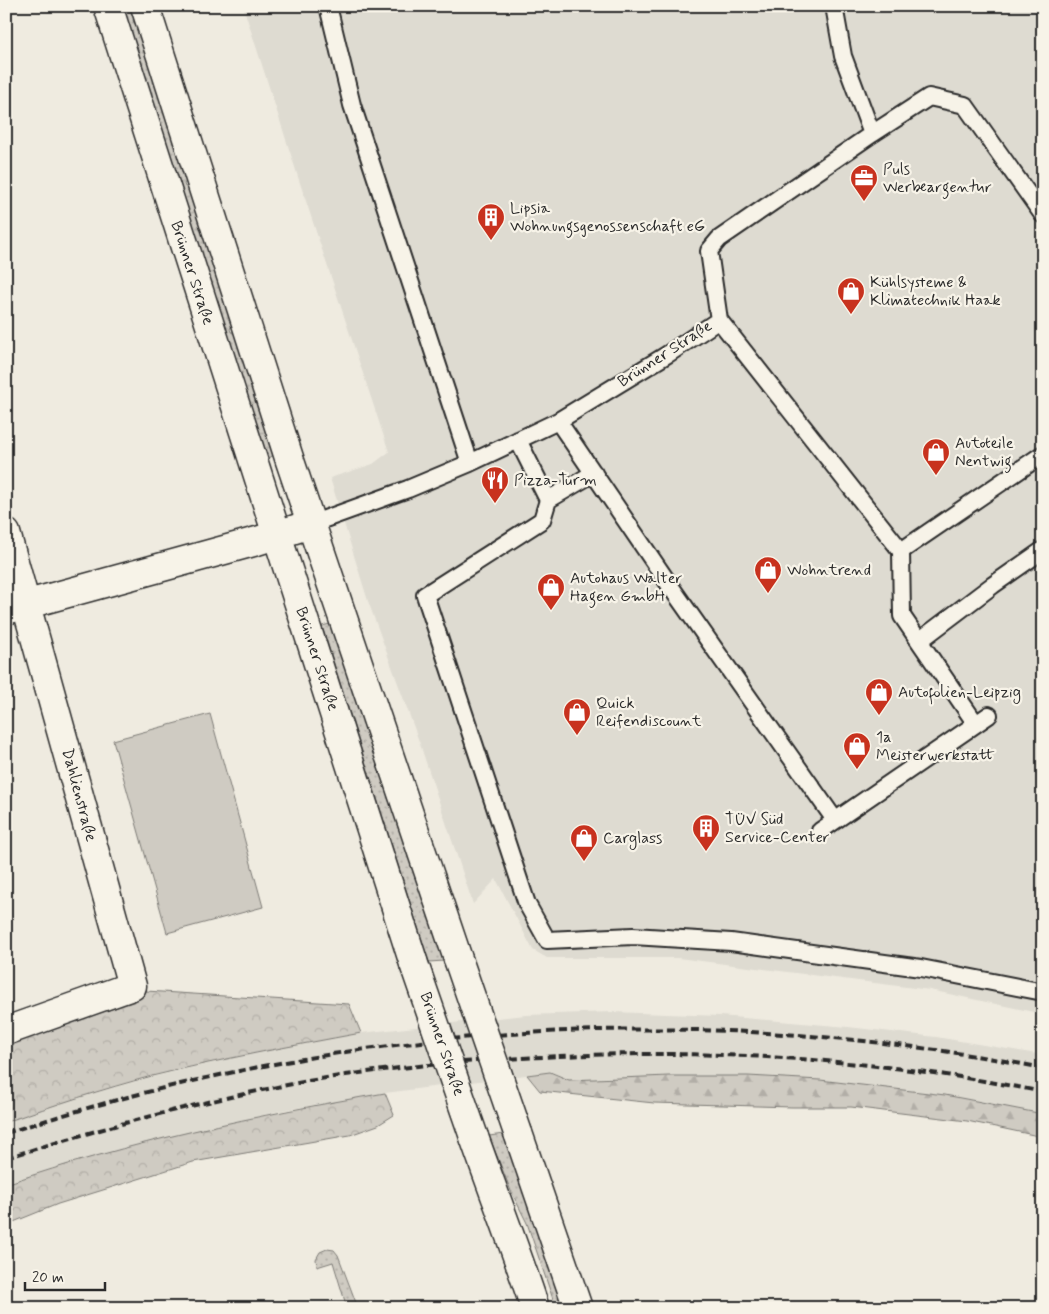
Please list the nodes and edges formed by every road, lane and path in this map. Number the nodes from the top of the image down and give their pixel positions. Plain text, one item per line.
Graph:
1 (108, 6) edge
2 (145, 6) edge
3 (328, 6) edge
4 (834, 6) edge
5 (872, 134) junction
6 (1043, 215) edge
7 (719, 320) junction
8 (558, 421) junction
9 (518, 440) junction
10 (1043, 454) edge
11 (470, 463) junction
12 (594, 473) junction
13 (548, 500) junction
14 (311, 524) junction
15 (6, 533) edge
16 (277, 536) junction
17 (1043, 550) edge
18 (901, 551) junction
19 (16, 607) edge
20 (919, 641) junction
21 (834, 820) junction
22 (820, 831) dead end
23 (1043, 992) edge
24 (6, 1031) edge
25 (535, 1308) edge
26 (578, 1308) edge

1 - 16 main road, Brünner Straße
2 - 14 main road
3 - 11 lane
4 - 5 lane
5 - 6 lane, Brünner Straße
5 - 7 lane, Brünner Straße
7 - 8 lane, Brünner Straße
7 - 18 lane
8 - 9 lane, Brünner Straße
8 - 12 lane
9 - 11 lane, Brünner Straße
9 - 13 lane
10 - 18 lane
11 - 14 lane, Brünner Straße
12 - 13 lane
12 - 21 lane
13 - 23 lane
14 - 16 main road
14 - 26 main road, bridge
15 - 19 main road, Dahlienstraße
16 - 19 main road
16 - 25 main road, Brünner Straße, bridge
17 - 20 lane
18 - 20 lane
19 - 24 main road, Dahlienstraße
20 - 21 lane
21 - 22 lane

